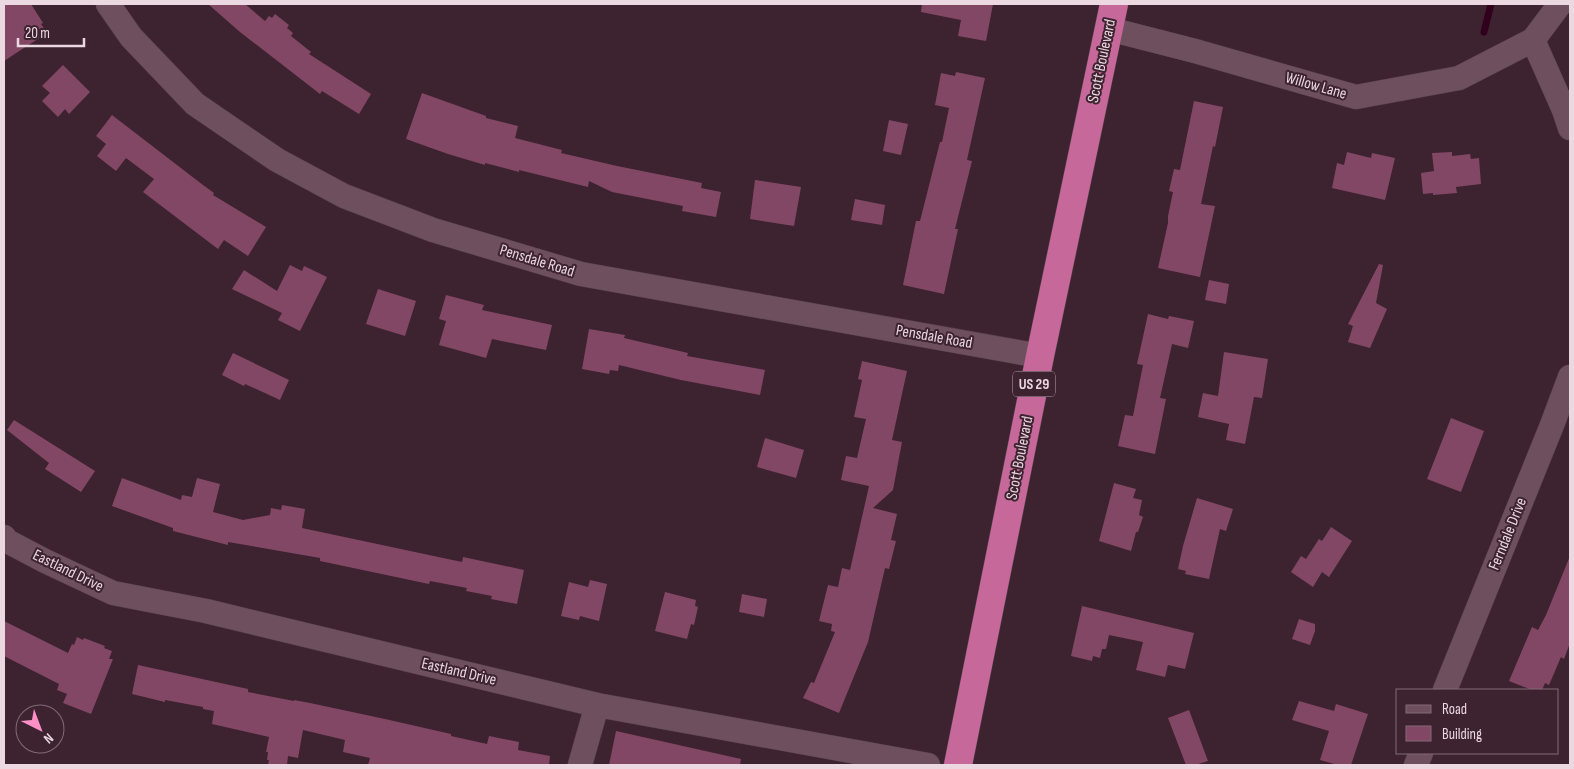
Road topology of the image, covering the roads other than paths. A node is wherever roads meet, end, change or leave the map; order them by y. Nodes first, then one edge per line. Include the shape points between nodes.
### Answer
1 (108, 4) edge
2 (1560, 4) edge
3 (1112, 16) edge
4 (1533, 40) junction
5 (1570, 128) edge
6 (1040, 356) junction
7 (1570, 377) edge
8 (4, 537) edge
9 (1445, 689) edge
10 (597, 705) junction
11 (580, 765) edge
12 (928, 765) edge
13 (958, 765) edge

1 - 6 street, Pensdale Road via 131,37 195,104 276,160 353,200 433,230 581,274
2 - 4 street, Willow Lane
3 - 4 street, Willow Lane via 1196,51 1356,97 1459,78
3 - 6 highway, Scott Boulevard / US 29
4 - 5 street
6 - 13 highway, Scott Boulevard / US 29
7 - 9 street, Ferndale Drive
8 - 10 street, Eastland Drive via 45,561 113,593 206,611
10 - 11 street
10 - 12 street, Eastland Drive

